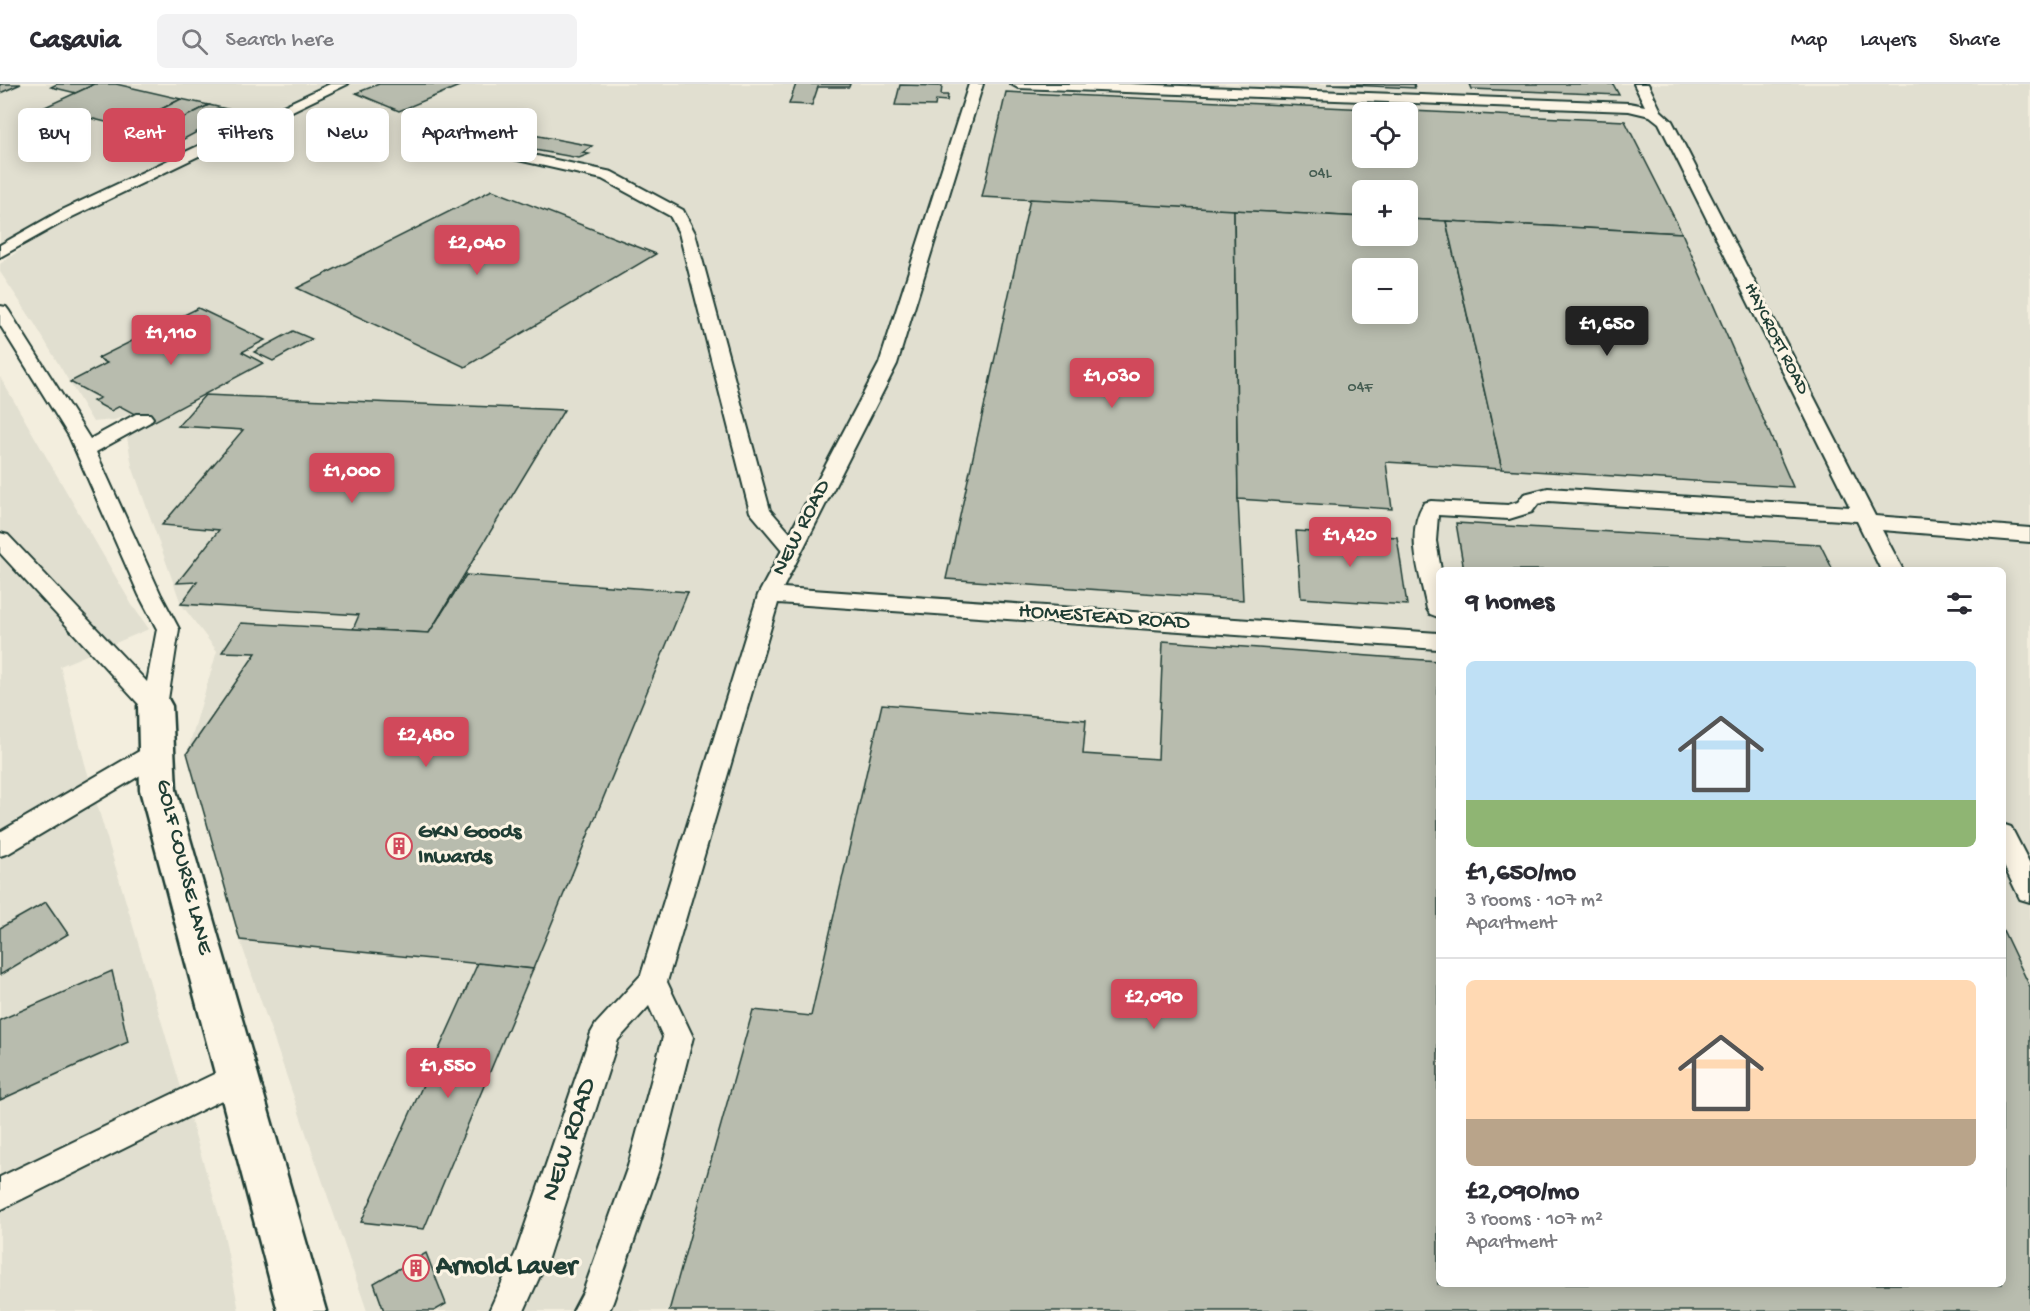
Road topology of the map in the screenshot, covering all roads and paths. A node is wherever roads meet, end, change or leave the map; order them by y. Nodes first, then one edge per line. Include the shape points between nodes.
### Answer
1 (342, 84) edge
2 (976, 84) edge
3 (1018, 84) edge
4 (1641, 84) edge
5 (1655, 113) junction
6 (537, 160) edge
7 (0, 252) edge
8 (0, 311) edge
9 (143, 418) dead end
10 (85, 450) junction
11 (1866, 518) junction
12 (2030, 535) edge
13 (0, 540) edge
14 (792, 548) junction
15 (1890, 567) edge
16 (769, 595) junction
17 (1436, 598) edge
18 (1436, 641) edge
19 (155, 706) junction
20 (157, 753) junction
21 (2006, 842) edge
22 (0, 845) edge
23 (2030, 891) edge
24 (653, 982) junction
25 (239, 1076) junction
26 (0, 1194) edge
27 (302, 1311) edge
28 (506, 1311) edge
29 (590, 1311) edge

1 - 7 lane via 66,214
2 - 14 lane, NEW ROAD via 888,364
3 - 5 lane via 1629,107
4 - 5 lane, HAYCROFT ROAD
5 - 11 lane, HAYCROFT ROAD via 1665,121
6 - 14 lane via 607,175 677,213 687,233 760,512
8 - 10 lane, GOLF COURSE LANE
9 - 10 lane
10 - 19 lane, GOLF COURSE LANE via 168,629
11 - 12 lane
11 - 15 lane, HAYCROFT ROAD
11 - 17 lane via 1548,494 1509,512 1431,508 1423,527
13 - 19 lane
14 - 16 lane, NEW ROAD
16 - 18 lane, HOMESTEAD ROAD
16 - 24 lane, NEW ROAD
19 - 20 street, GOLF COURSE LANE
20 - 22 lane
20 - 25 street, GOLF COURSE LANE via 158,790
21 - 23 lane
24 - 28 lane, NEW ROAD via 606,1033 531,1258
24 - 29 lane via 678,1037 644,1166
25 - 26 lane
25 - 27 street, GOLF COURSE LANE

